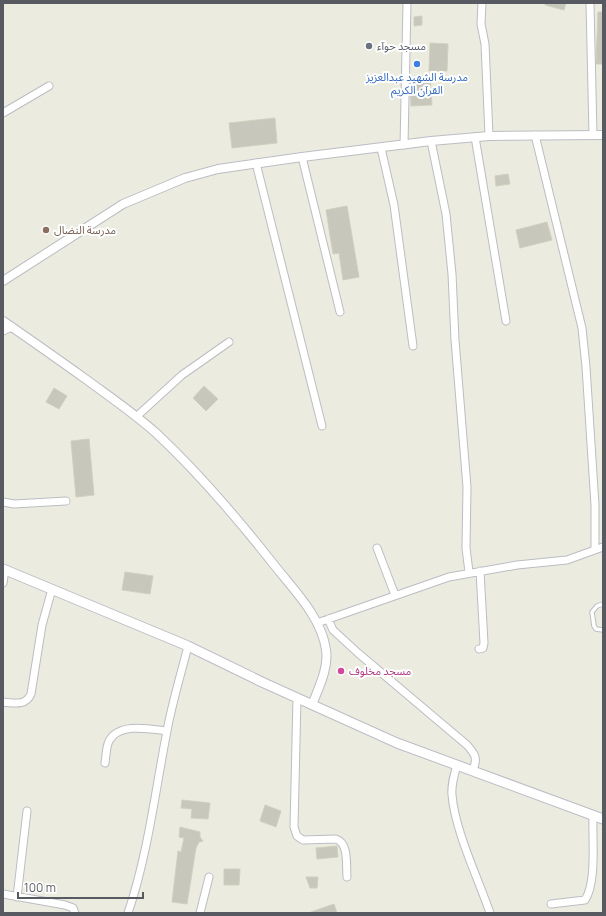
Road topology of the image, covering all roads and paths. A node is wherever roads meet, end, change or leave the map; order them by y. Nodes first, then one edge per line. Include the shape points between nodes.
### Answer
1 (407, 3) edge
2 (482, 3) edge
3 (590, 3) edge
4 (49, 86) dead end
5 (3, 113) edge
6 (535, 135) junction
7 (593, 135) junction
8 (603, 135) edge
9 (489, 136) junction
10 (475, 137) junction
11 (431, 141) junction
12 (404, 145) junction
13 (381, 148) junction
14 (302, 157) junction
15 (256, 163) junction
16 (3, 281) edge
17 (340, 312) dead end
18 (3, 321) edge
19 (506, 321) dead end
20 (12, 327) junction
21 (3, 331) edge
22 (229, 342) dead end
23 (413, 346) dead end
24 (136, 416) junction
25 (322, 426) dead end
26 (66, 501) dead end
27 (3, 502) edge
28 (599, 547) edge
29 (376, 548) dead end
30 (4, 569) edge
31 (480, 571) junction
32 (470, 572) junction
33 (3, 583) edge
34 (52, 589) junction
35 (395, 594) junction
36 (603, 604) edge
37 (328, 619) junction
38 (317, 623) junction
39 (603, 630) edge
40 (188, 646) junction
41 (479, 649) dead end
42 (297, 698) junction
43 (3, 702) edge
44 (312, 705) junction
45 (167, 731) junction
46 (105, 763) dead end
47 (457, 765) junction
48 (473, 770) junction
49 (27, 811) dead end
50 (593, 816) junction
51 (603, 820) edge
52 (209, 877) dead end
53 (347, 877) dead end
54 (3, 894) edge
55 (18, 897) junction
56 (552, 904) dead end
57 (75, 913) edge
58 (128, 913) edge
59 (200, 913) edge
60 (490, 913) edge

1 - 12 street
2 - 9 street via 481,24 485,44
3 - 7 street
4 - 5 street
6 - 7 street
6 - 9 street
6 - 28 street via 582,328
7 - 8 street
9 - 10 street
10 - 11 street
10 - 19 street
11 - 12 street
11 - 32 street via 446,214 452,274 467,487 466,548
12 - 13 street
13 - 14 street
13 - 23 street via 394,205
14 - 15 street
14 - 17 street
15 - 16 street via 185,178 139,196
15 - 25 street
18 - 20 street
20 - 21 street
20 - 24 street
22 - 24 street via 182,375
24 - 38 street via 220,498
26 - 27 street via 14,504
28 - 31 street via 567,560
29 - 35 street
30 - 33 street
30 - 34 main road
31 - 32 street
31 - 41 street via 484,643
32 - 35 street
34 - 40 main road
34 - 43 street via 42,624 29,700 24,703
35 - 37 street
36 - 39 lane via 592,612 594,626
37 - 38 street
37 - 48 street via 333,630 353,649 467,744 476,755
38 - 44 street via 327,652 324,673
40 - 42 main road
40 - 45 street
42 - 44 main road
42 - 53 street via 294,827 297,836 303,840 341,840 344,844
44 - 47 main road via 397,743
45 - 46 street via 134,728 119,731 109,741
45 - 58 street via 156,797
47 - 48 main road
47 - 60 street via 452,782 457,823
48 - 50 main road
49 - 55 street
50 - 51 main road
50 - 56 street via 592,876 589,894 585,900
52 - 59 street
54 - 55 street
55 - 57 street via 66,905 73,908

